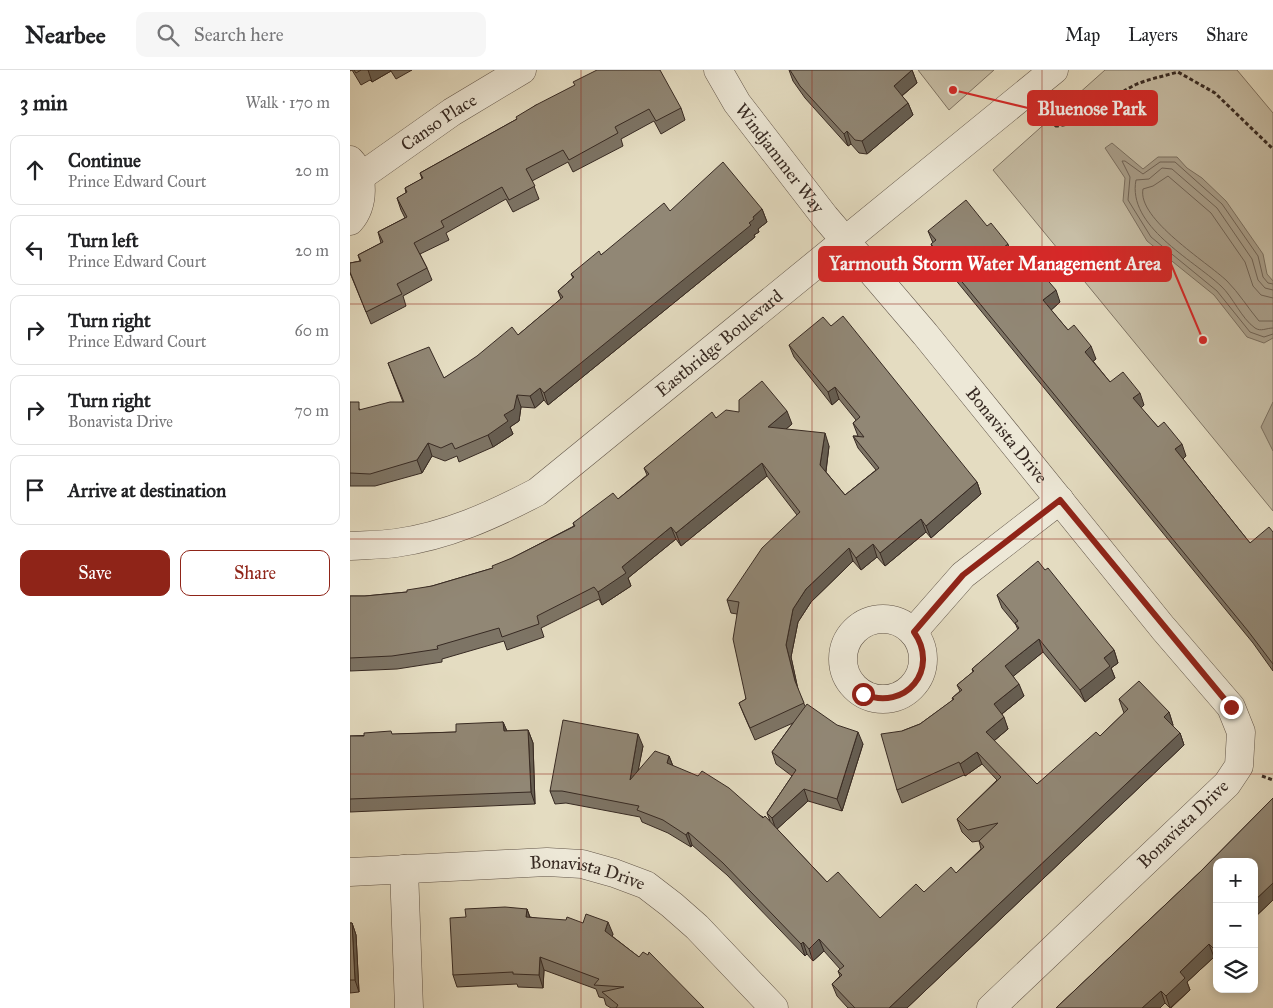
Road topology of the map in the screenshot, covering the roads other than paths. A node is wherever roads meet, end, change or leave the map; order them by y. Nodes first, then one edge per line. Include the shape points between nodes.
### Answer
1 (522, 70) edge
2 (718, 70) edge
3 (1054, 70) edge
4 (355, 169) edge
5 (350, 221) edge
6 (846, 242) junction
7 (1060, 500) junction
8 (350, 546) edge
9 (914, 632) dead end
10 (404, 869) junction
11 (350, 872) edge
12 (409, 1008) edge
13 (774, 1008) edge
14 (991, 1008) edge

1 - 4 street, Canso Place
2 - 6 street, Windjammer Way via 737,104
3 - 6 street, Eastbridge Boulevard
4 - 5 street, Canso Place via 361,200
6 - 7 street, Bonavista Drive
6 - 8 street, Eastbridge Boulevard via 537,492 452,530 397,543
7 - 9 street via 963,575
7 - 14 street, Bonavista Drive via 1231,707 1241,732 1239,766 1226,784
10 - 11 street, Bonavista Drive
10 - 12 street
10 - 13 street, Bonavista Drive via 547,862 582,864 646,885 697,927

